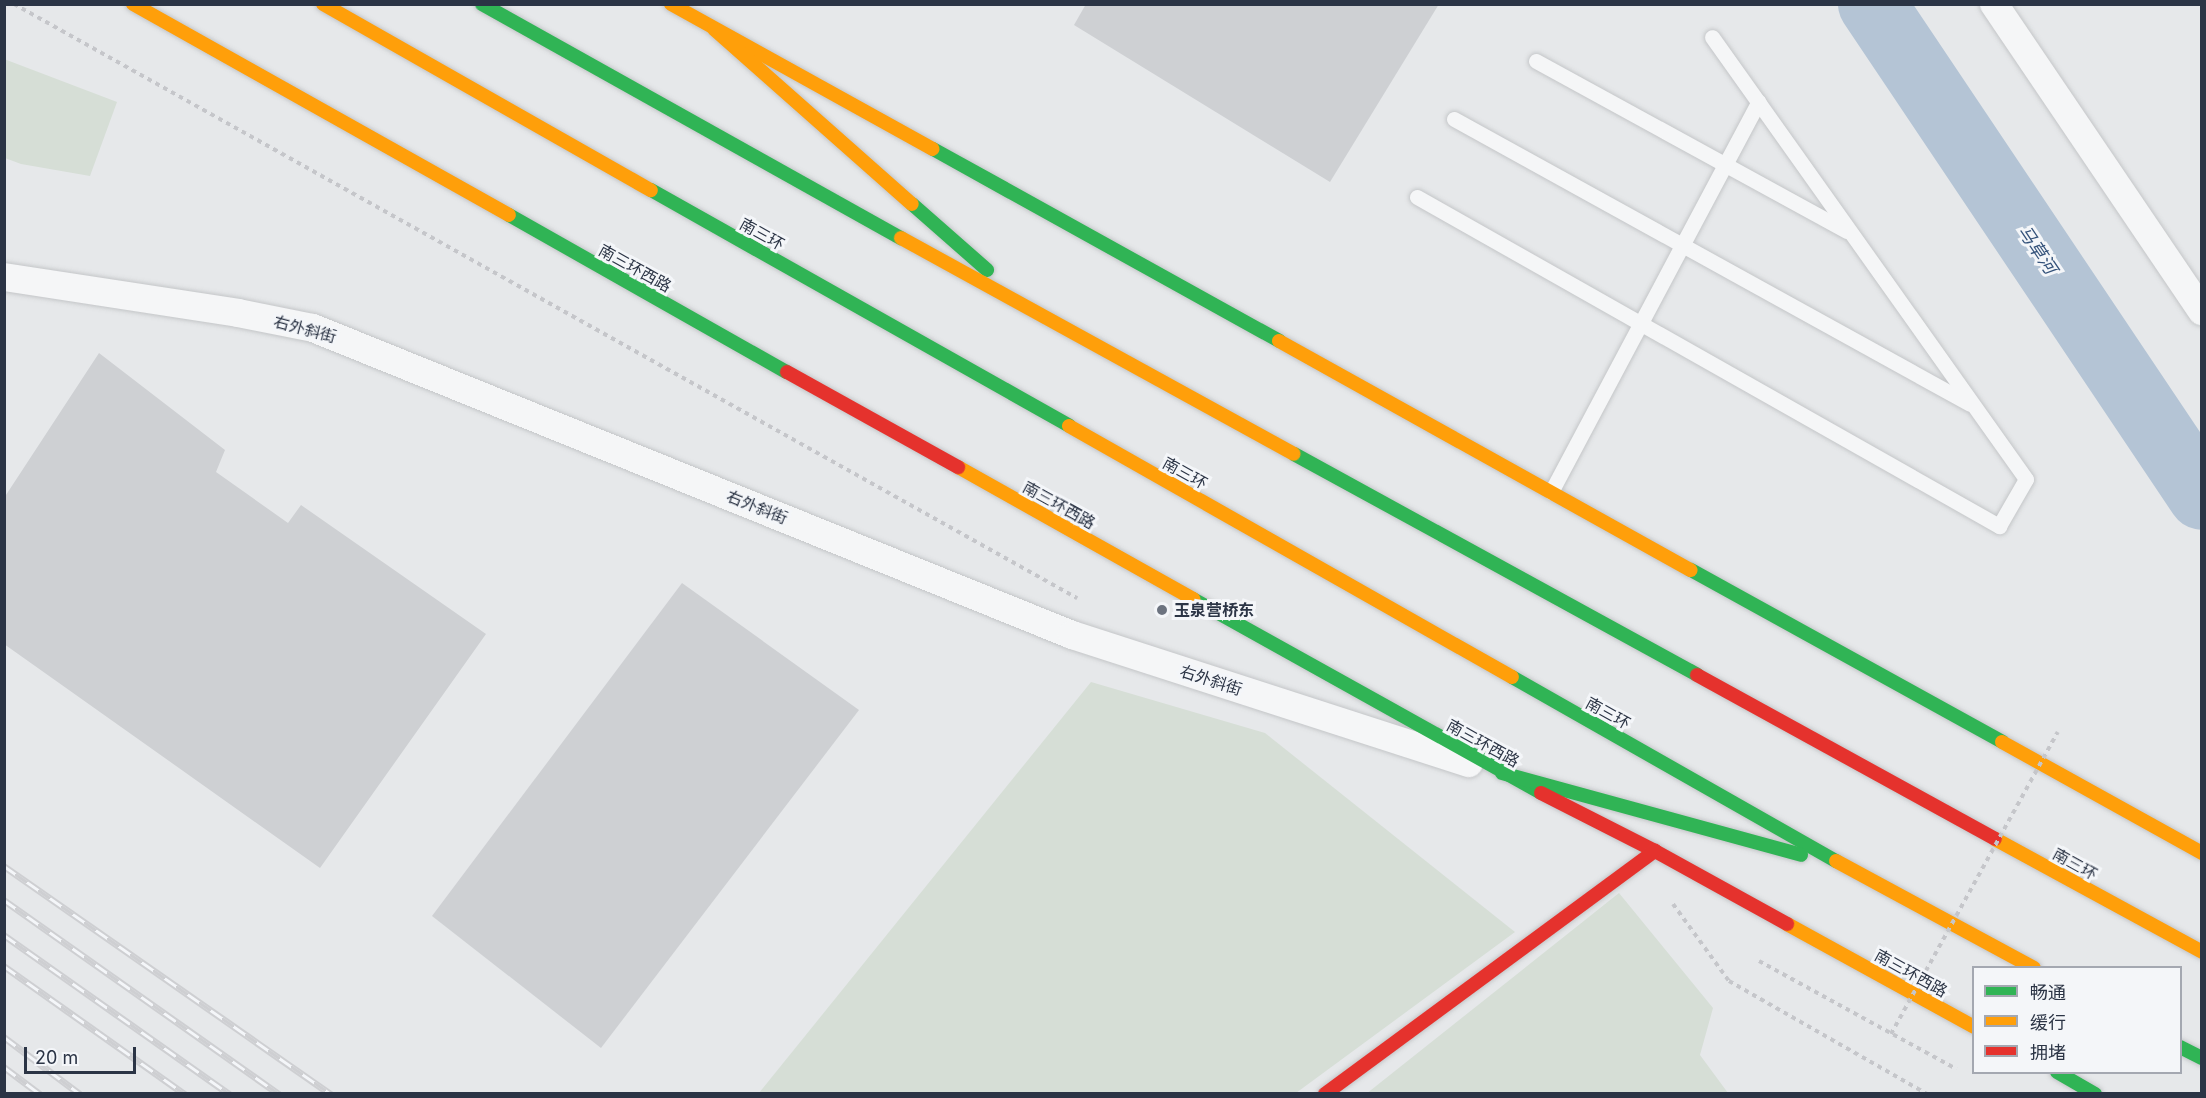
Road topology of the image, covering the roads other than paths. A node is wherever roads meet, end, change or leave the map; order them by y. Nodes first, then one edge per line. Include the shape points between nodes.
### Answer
1 (133, 4) edge
2 (323, 4) edge
3 (482, 4) edge
4 (670, 4) edge
5 (1994, 4) edge
6 (714, 29) junction
7 (1712, 37) dead end
8 (1536, 61) dead end
9 (1758, 102) junction
10 (1454, 119) dead end
11 (1725, 164) junction
12 (1417, 197) dead end
13 (1852, 234) junction
14 (1682, 245) junction
15 (4, 277) edge
16 (1033, 311) junction
17 (2202, 311) edge
18 (1640, 325) junction
19 (1975, 407) junction
20 (1551, 492) junction
21 (1502, 773) junction
22 (1655, 851) junction
23 (2202, 853) edge
24 (1849, 868) junction
25 (2202, 952) edge
26 (2030, 966) edge
27 (1972, 1026) edge
28 (2182, 1048) edge
29 (2202, 1058) edge
30 (2060, 1074) edge
31 (1325, 1094) edge
32 (2095, 1094) edge

1 - 21 main road, 南三环西路
2 - 24 main road, 南三环
3 - 16 main road, 南三环
4 - 6 main road
5 - 17 street
6 - 16 main road
6 - 20 main road
7 - 9 lane
8 - 11 lane
9 - 11 lane
9 - 13 lane
10 - 14 lane
11 - 13 lane
11 - 14 lane
12 - 18 lane
13 - 19 lane
14 - 18 lane
14 - 19 lane
15 - 21 street, 右外斜街 via 313,328 1072,635
16 - 25 main road, 南三环
18 - 19 lane via 1999,526 2026,479
18 - 20 lane
20 - 23 main road
21 - 22 main road, 南三环西路
21 - 24 main road
22 - 27 main road, 南三环西路
22 - 31 main road
24 - 26 main road, 南三环
28 - 29 main road
30 - 32 main road

